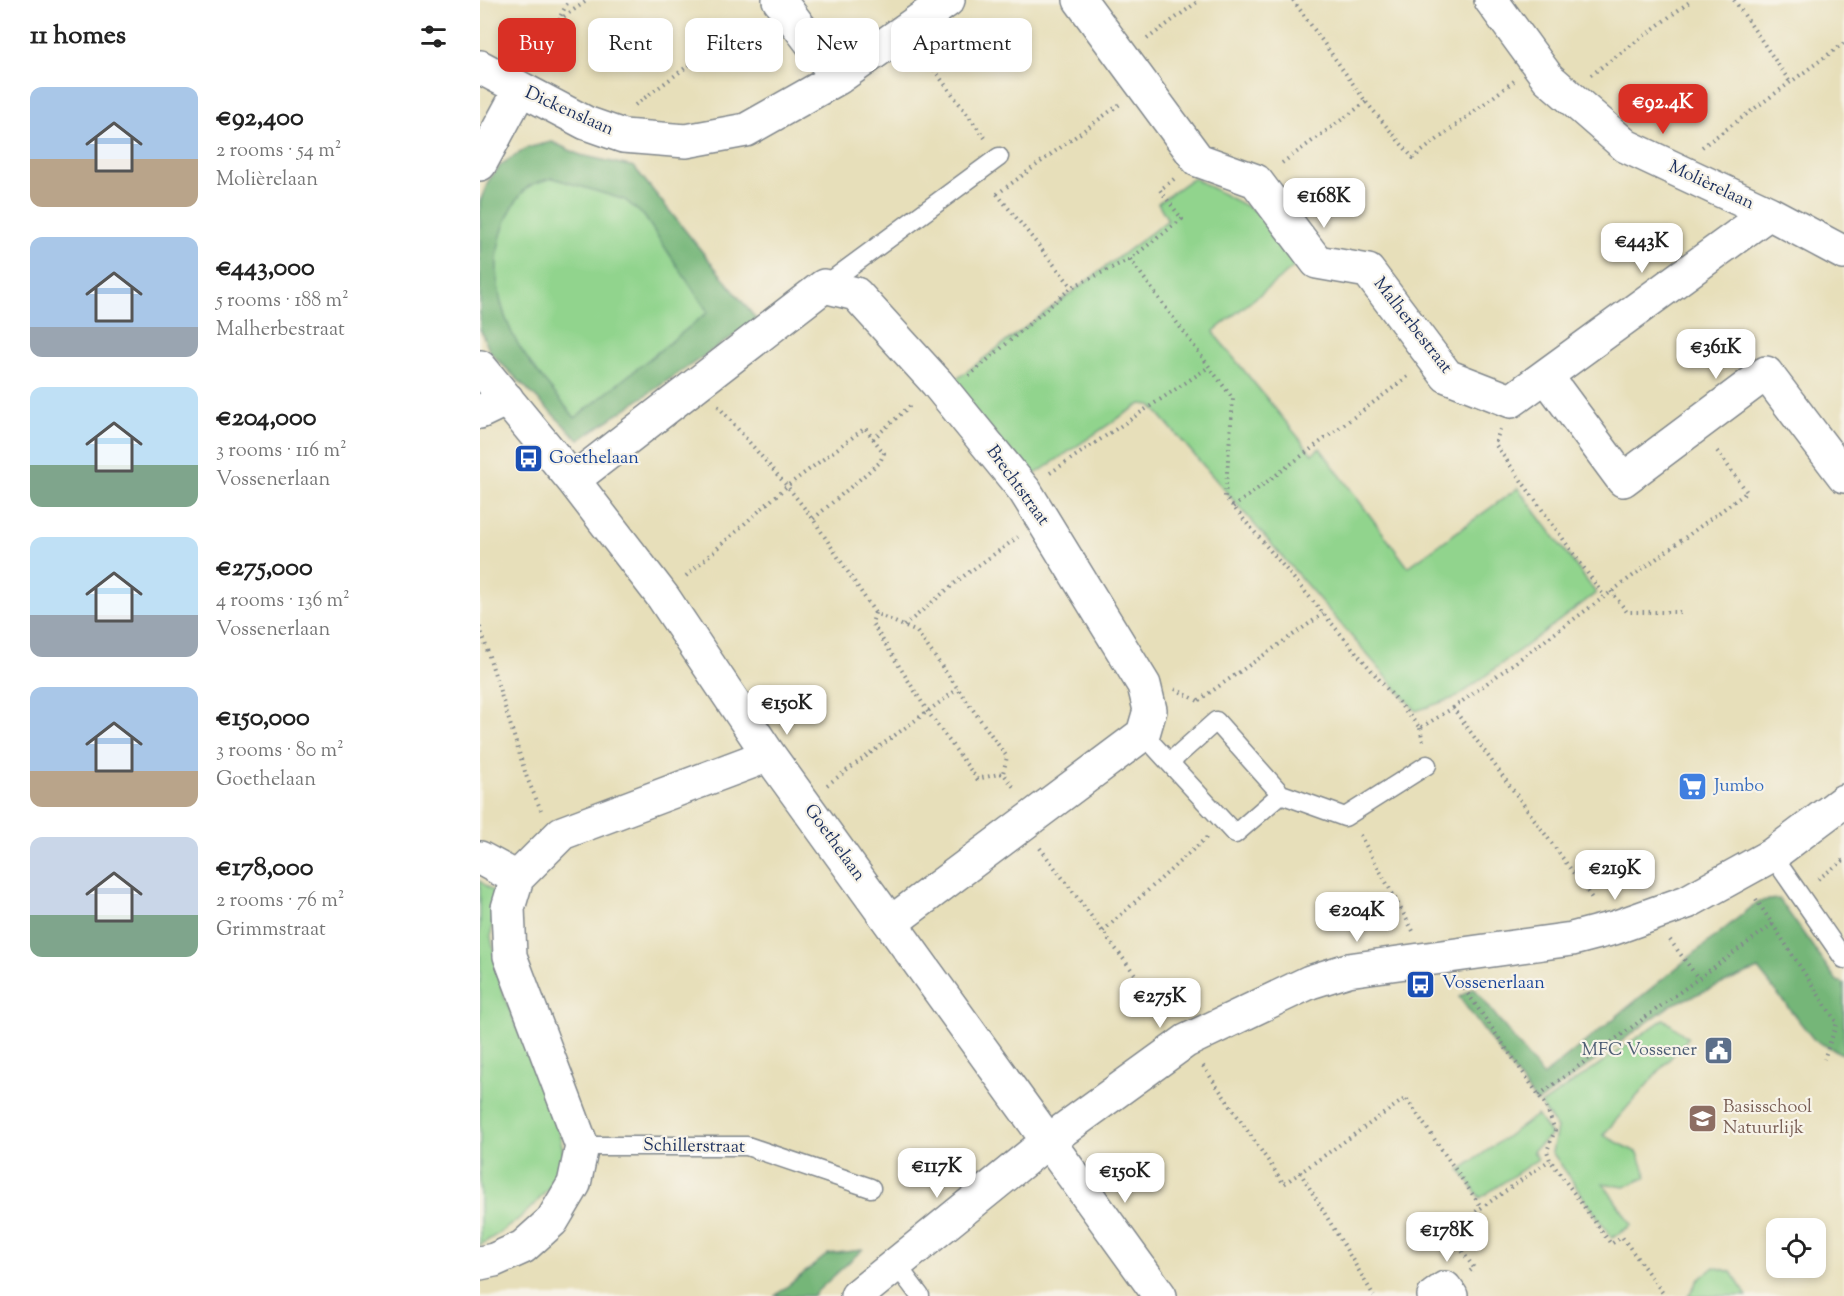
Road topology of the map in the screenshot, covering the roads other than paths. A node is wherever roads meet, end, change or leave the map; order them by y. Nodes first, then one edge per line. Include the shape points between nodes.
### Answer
1 (948, 0) edge
2 (1080, 0) edge
3 (1491, 0) edge
4 (769, 7) edge
5 (480, 67) edge
6 (837, 78) junction
7 (520, 90) junction
8 (999, 157) road end
9 (480, 164) edge
10 (1769, 213) junction
11 (1844, 253) edge
12 (824, 286) junction
13 (480, 367) edge
14 (1546, 376) junction
15 (494, 405) edge
16 (1844, 476) edge
17 (573, 480) junction
18 (1143, 734) junction
19 (769, 755) junction
20 (1170, 762) junction
21 (1427, 765) dead end
22 (1281, 794) junction
23 (1844, 801) edge
24 (1772, 855) junction
25 (480, 858) edge
26 (517, 878) junction
27 (892, 922) junction
28 (1844, 959) edge
29 (1048, 1141) junction
30 (582, 1146) junction
31 (872, 1188) dead end
32 (480, 1263) edge
33 (896, 1264) junction
34 (857, 1296) edge
35 (920, 1296) edge
36 (1160, 1296) edge

1 - 6 street, Dickenslaan
2 - 14 street, Malherbestraat via 1198,160 1256,181 1317,262 1368,271 1447,376 1511,402
3 - 10 street, Molièrelaan via 1548,78 1626,146
4 - 6 street
5 - 7 street, Dickenslaan
6 - 7 street, Dickenslaan via 746,130 686,141 623,136
7 - 9 street
8 - 12 lane
10 - 11 street, Molièrelaan
10 - 14 street
12 - 17 street
12 - 18 street, Brechtstraat via 856,294 1025,491 1144,685 1150,710
13 - 15 street, Goethelaan
14 - 16 street via 1623,480 1766,374
15 - 17 street, Goethelaan
17 - 19 street, Goethelaan via 663,597
18 - 20 lane
18 - 27 street
19 - 26 street via 562,833
19 - 27 street, Goethelaan
20 - 22 lane via 1234,834
20 - 22 lane via 1216,721
21 - 22 lane via 1345,818
23 - 24 street
24 - 28 lane
24 - 29 street via 1687,902 1614,928 1507,950 1348,970 1310,982 1186,1041
25 - 26 street
26 - 30 street via 508,908 510,957
27 - 29 street, Goethelaan
29 - 33 street
29 - 36 street, Goethelaan
30 - 31 lane, Schillerstraat via 747,1146
30 - 32 street via 574,1184 552,1221 523,1246
33 - 34 street
33 - 35 lane

